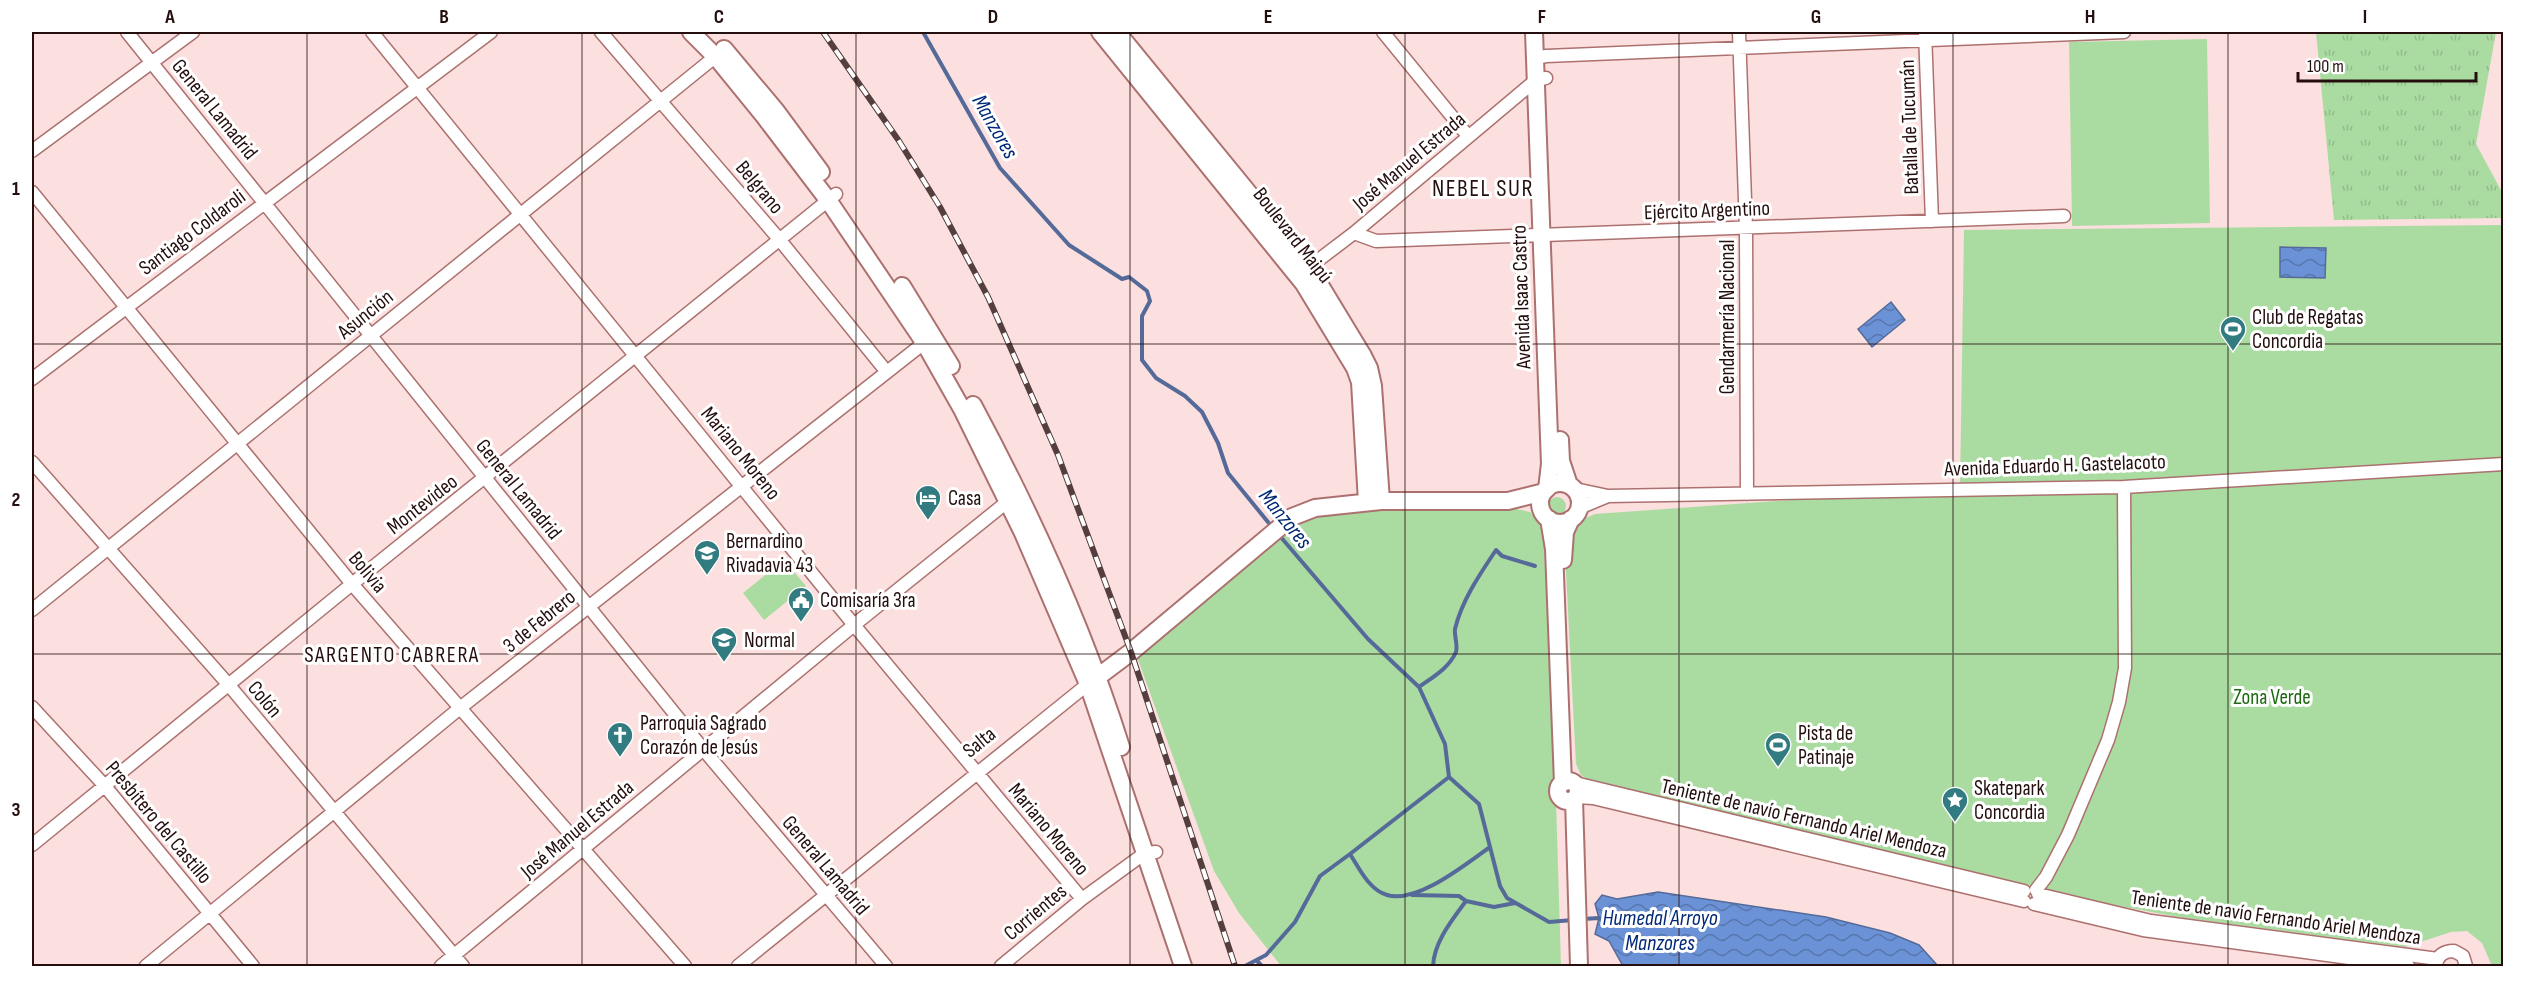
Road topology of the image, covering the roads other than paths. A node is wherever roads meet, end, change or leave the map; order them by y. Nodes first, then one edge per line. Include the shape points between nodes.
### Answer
1 (127, 32) edge
2 (194, 32) edge
3 (372, 32) edge
4 (491, 32) edge
5 (601, 32) edge
6 (691, 32) edge
7 (705, 32) edge
8 (1100, 32) edge
9 (1117, 32) edge
10 (1383, 32) edge
11 (1534, 32) edge
12 (1545, 32) edge
13 (1739, 32) edge
14 (2124, 32) edge
15 (1925, 36) edge
16 (1740, 48) junction
17 (720, 53) junction
18 (1540, 57) junction
19 (152, 62) junction
20 (1541, 79) junction
21 (416, 87) junction
22 (661, 100) junction
23 (1468, 136) junction
24 (1196, 140) junction
25 (32, 151) edge
26 (32, 192) edge
27 (832, 197) junction
28 (265, 202) junction
29 (521, 214) junction
30 (2064, 216) dead end
31 (1932, 221) junction
32 (1746, 228) junction
33 (1354, 233) junction
34 (1547, 235) junction
35 (779, 239) junction
36 (1303, 271) junction
37 (125, 307) junction
38 (371, 335) junction
39 (929, 339) junction
40 (637, 356) junction
41 (886, 371) junction
42 (32, 379) edge
43 (237, 443) junction
44 (32, 462) edge
45 (2504, 464) edge
46 (485, 478) junction
47 (743, 486) junction
48 (1572, 487) junction
49 (2124, 487) junction
50 (1545, 490) junction
51 (1747, 494) junction
52 (1608, 496) junction
53 (1013, 500) junction
54 (1508, 501) junction
55 (1374, 502) junction
56 (1575, 514) junction
57 (1546, 515) junction
58 (110, 548) junction
59 (352, 584) junction
60 (589, 606) junction
61 (32, 610) edge
62 (854, 625) junction
63 (1093, 680) junction
64 (228, 684) junction
65 (32, 707) edge
66 (460, 708) junction
67 (703, 749) junction
68 (977, 772) junction
69 (104, 785) junction
70 (1571, 791) junction
71 (334, 812) junction
72 (32, 845) edge
73 (582, 850) junction
74 (1151, 853) junction
75 (826, 894) junction
76 (2031, 896) junction
77 (1572, 897) junction
78 (1082, 899) junction
79 (210, 913) junction
80 (454, 956) junction
81 (2437, 963) edge
82 (146, 966) edge
83 (253, 966) edge
84 (441, 966) edge
85 (463, 966) edge
86 (685, 966) edge
87 (738, 966) edge
88 (886, 966) edge
89 (1001, 966) edge
90 (1183, 966) edge
91 (1195, 966) edge
92 (1569, 966) edge
93 (1579, 966) edge
94 (2408, 966) edge
95 (2466, 966) edge

1 - 19 street, General Lamadrid
2 - 19 street
3 - 21 street, Mariano Moreno
4 - 21 street, Santiago Coldaroli
5 - 22 street, Belgrano
6 - 17 main road
7 - 17 main road
8 - 24 main road, Boulevard Maipú
9 - 24 main road, Boulevard Maipú
10 - 23 street
11 - 18 main road, Avenida Isaac Castro
12 - 18 main road, Avenida Isaac Castro
13 - 16 street, Gendarmería Nacional
14 - 15 street
15 - 16 street
15 - 31 street, Batalla de Tucumán
16 - 18 street
16 - 32 street, Gendarmería Nacional
17 - 22 street, Asunción
17 - 27 main road via 776,111
18 - 20 main road, Avenida Isaac Castro
19 - 25 street
19 - 28 street, General Lamadrid
20 - 23 street, José Manuel Estrada
20 - 34 main road, Avenida Isaac Castro
21 - 28 street, Santiago Coldaroli
21 - 29 street, Mariano Moreno
22 - 29 street, Asunción
22 - 35 street, Belgrano
23 - 33 street, José Manuel Estrada
24 - 36 main road, Boulevard Maipú
26 - 37 street, Bolivia
27 - 35 street, Montevideo
27 - 39 main road
28 - 37 street, Santiago Coldaroli
28 - 38 street, General Lamadrid
29 - 38 street, Asunción
29 - 40 street, Mariano Moreno
30 - 31 street, Ejército Argentino
31 - 32 street, Ejército Argentino
32 - 34 street, Ejército Argentino
32 - 51 street, Gendarmería Nacional
33 - 34 street, Ejército Argentino via 1376,241
33 - 36 street, José Manuel Estrada
34 - 48 main road, Avenida Isaac Castro via 1561,461
34 - 50 main road, Avenida Isaac Castro via 1550,464
35 - 40 street, Montevideo
35 - 41 street, Belgrano
36 - 55 main road, Boulevard Maipú via 1360,382
37 - 42 street, Santiago Coldaroli
37 - 43 street, Bolivia
38 - 43 street, Asunción
38 - 46 street, General Lamadrid
39 - 41 street, 3 de Febrero
39 - 53 main road via 974,408
40 - 46 street, Montevideo
40 - 47 street, Mariano Moreno
41 - 47 street, 3 de Febrero
43 - 58 street, Asunción
43 - 59 street, Bolivia
44 - 58 street, Colón
45 - 49 street, Avenida Eduardo H. Gastelacoto
46 - 59 street, Montevideo
46 - 60 street, General Lamadrid
47 - 60 street, 3 de Febrero
47 - 62 street, Mariano Moreno
48 - 50 main road via 1556,483
48 - 52 street, Avenida Eduardo H. Gastelacoto
48 - 56 main road via 1579,495
49 - 51 street, Avenida Eduardo H. Gastelacoto
49 - 76 street via 2125,668 2120,702 2068,835
50 - 54 main road
50 - 57 main road via 1541,502
51 - 52 street, Avenida Eduardo H. Gastelacoto
52 - 56 street, Avenida Eduardo H. Gastelacoto
53 - 62 street, José Manuel Estrada
53 - 63 main road via 1061,618
54 - 55 main road
54 - 57 main road
55 - 63 main road, Salta via 1315,508 1292,517
56 - 57 main road via 1560,522
56 - 70 main road via 1563,550
57 - 70 main road via 1554,549
58 - 61 street, Asunción
58 - 64 street, Colón
59 - 64 street, Montevideo
59 - 66 street, Bolivia
60 - 66 street, 3 de Febrero
60 - 67 street, General Lamadrid
62 - 67 street, José Manuel Estrada
62 - 68 street, Mariano Moreno
63 - 68 street, Salta
63 - 74 main road
64 - 69 street, Montevideo
64 - 71 street, Colón
65 - 69 street, Presbítero del Castillo
66 - 71 street, 3 de Febrero
66 - 73 street, Bolivia
67 - 73 street, José Manuel Estrada
67 - 75 street, General Lamadrid
68 - 75 street, Salta
68 - 78 street, Mariano Moreno
69 - 72 street, Montevideo
69 - 79 street, Presbítero del Castillo
70 - 76 street, Teniente de navío Fernando Ariel Mendoza
70 - 77 main road
71 - 79 street, 3 de Febrero
71 - 80 street, Colón
73 - 80 street, José Manuel Estrada
73 - 86 street, Bolivia
74 - 78 street, Corrientes
74 - 90 main road
74 - 91 main road
75 - 87 street, Salta
75 - 88 street, General Lamadrid
76 - 81 street, Teniente de navío Fernando Ariel Mendoza via 2151,921
76 - 94 street, Teniente de navío Fernando Ariel Mendoza via 2143,930
77 - 92 main road
77 - 93 main road
78 - 89 street, Corrientes
79 - 82 street, 3 de Febrero
79 - 83 street, Presbítero del Castillo
80 - 84 street, José Manuel Estrada
80 - 85 street, Colón
81 - 95 street, Teniente de navío Fernando Ariel Mendoza via 2444,952 2454,951 2463,956

